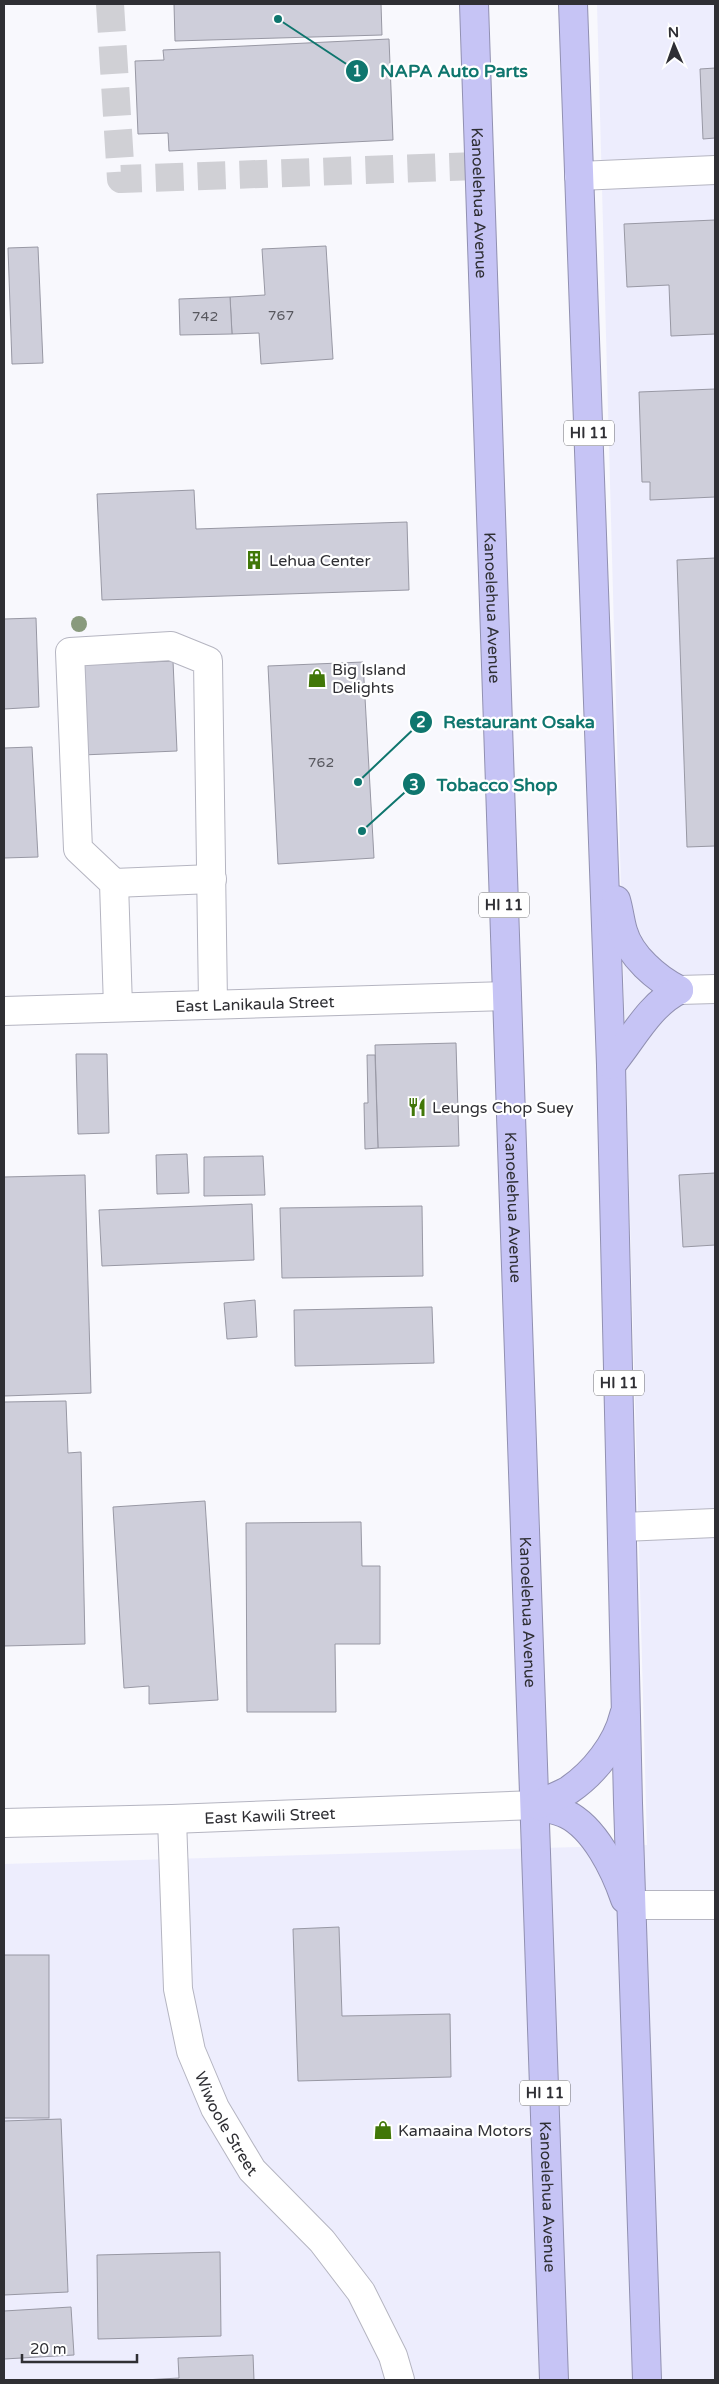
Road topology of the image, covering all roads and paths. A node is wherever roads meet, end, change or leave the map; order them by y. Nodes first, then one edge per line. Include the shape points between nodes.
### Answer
1 (474, 4) edge
2 (573, 4) edge
3 (715, 170) edge
4 (579, 176) junction
5 (604, 862) junction
6 (212, 879) junction
7 (114, 883) junction
8 (715, 989) edge
9 (680, 990) junction
10 (507, 996) junction
11 (213, 1004) junction
12 (118, 1007) junction
13 (4, 1010) edge
14 (612, 1065) junction
15 (715, 1523) edge
16 (623, 1527) junction
17 (627, 1701) junction
18 (536, 1805) junction
19 (172, 1819) junction
20 (4, 1823) edge
21 (715, 1905) edge
22 (632, 1913) junction
23 (400, 2380) edge
24 (554, 2380) edge
25 (647, 2380) edge

1 - 10 highway, Kanoelehua Avenue / HI 11
2 - 4 highway, HI 11
3 - 4 street
4 - 5 highway, HI 11
5 - 9 highway via 623,933 641,961 663,982
5 - 14 highway, HI 11
6 - 7 street
6 - 7 street via 208,662 171,646 70,652 78,849
6 - 11 street
7 - 12 street
8 - 9 street
9 - 14 highway via 666,997 655,1009
10 - 11 street, East Lanikaula Street
10 - 18 highway, Kanoelehua Avenue / HI 11
11 - 12 street, East Lanikaula Street
12 - 13 street, East Lanikaula Street
14 - 16 highway, HI 11
15 - 16 street
16 - 17 highway, HI 11
17 - 18 highway via 620,1731 587,1774 569,1790
17 - 22 highway, HI 11
18 - 19 street, East Kawili Street
18 - 22 highway via 567,1814 584,1828 616,1873
18 - 24 highway, Kanoelehua Avenue / HI 11
19 - 20 street, East Kawili Street
19 - 23 street, Wiwoole Street via 178,1989 191,2051 215,2108 252,2170 322,2241 361,2292 393,2356
21 - 22 street
22 - 25 highway, HI 11

